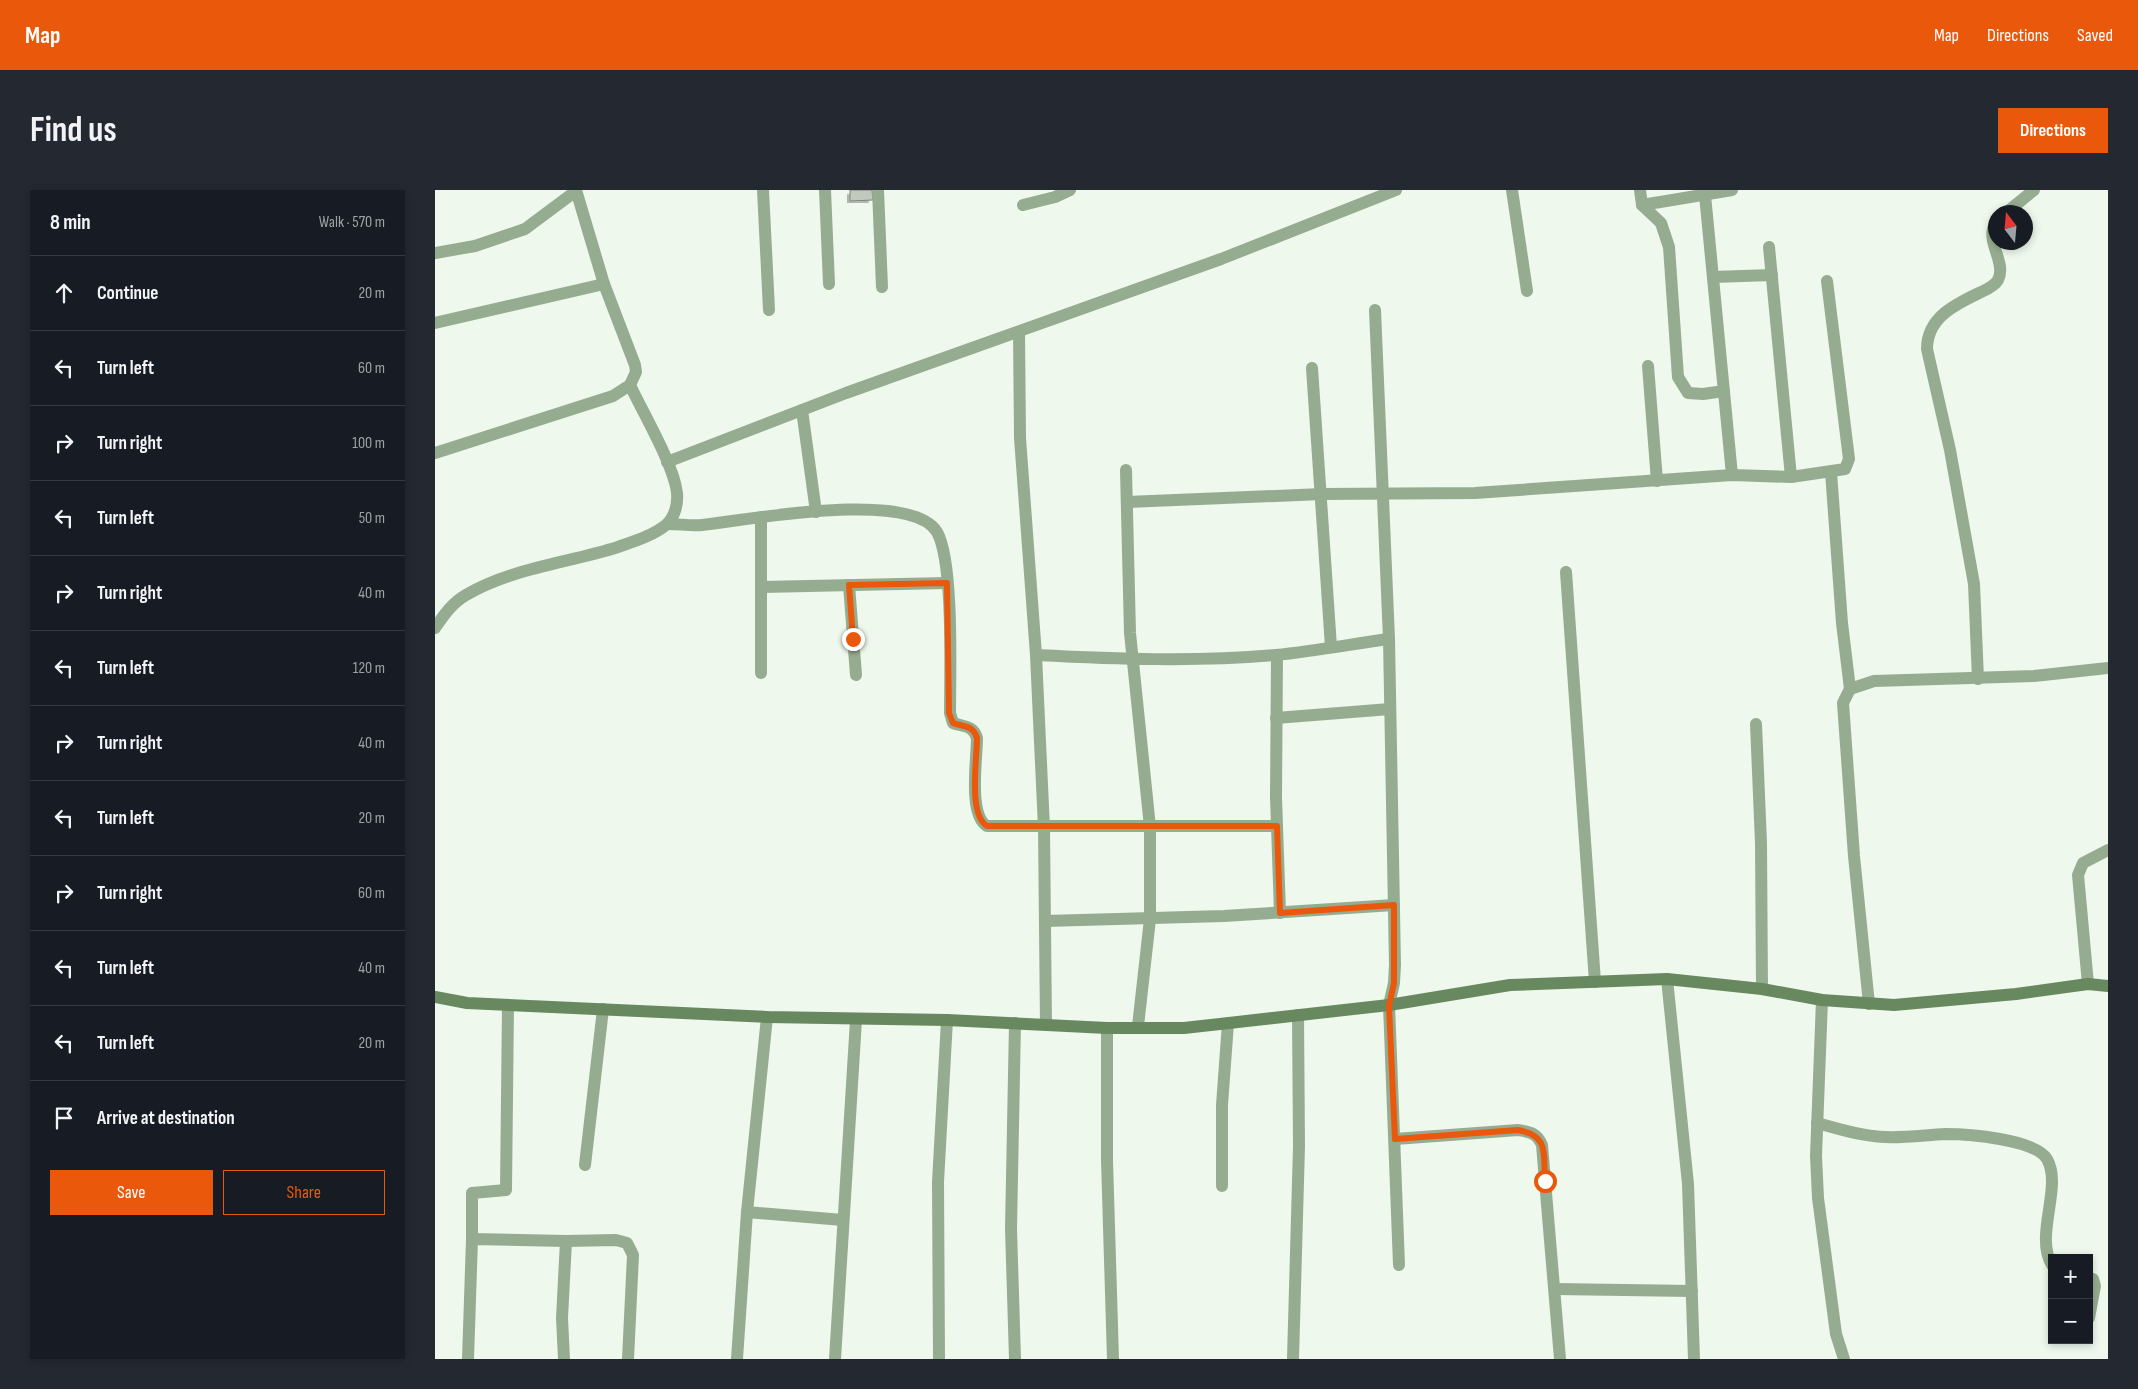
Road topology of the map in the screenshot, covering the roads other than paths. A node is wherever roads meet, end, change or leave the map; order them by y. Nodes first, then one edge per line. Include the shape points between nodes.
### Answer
1 (763, 190) edge
2 (825, 190) edge
3 (878, 190) edge
4 (1070, 190) edge
5 (1396, 190) edge
6 (1512, 190) edge
7 (1640, 190) edge
8 (1732, 190) edge
9 (2034, 190) edge
10 (576, 191) edge
11 (1705, 194) junction
12 (1642, 205) junction
13 (2016, 205) edge
14 (1023, 206) dead end
15 (1769, 246) dead end
16 (1995, 250) edge
17 (435, 253) edge
18 (1772, 275) junction
19 (1713, 277) junction
20 (1827, 281) dead end
21 (604, 284) junction
22 (829, 284) dead end
23 (882, 287) dead end
24 (1527, 290) dead end
25 (769, 310) dead end
26 (1375, 310) dead end
27 (435, 323) edge
28 (1019, 332) junction
29 (1648, 366) dead end
30 (1312, 368) dead end
31 (630, 385) junction
32 (1724, 390) junction
33 (802, 410) junction
34 (435, 453) edge
35 (667, 462) junction
36 (1126, 470) dead end
37 (1831, 472) junction
38 (1732, 475) junction
39 (1791, 477) junction
40 (1657, 480) junction
41 (1381, 493) junction
42 (1322, 494) junction
43 (1127, 502) junction
44 (816, 512) junction
45 (761, 517) junction
46 (667, 524) junction
47 (1566, 572) dead end
48 (947, 583) junction
49 (849, 585) junction
50 (761, 587) junction
51 (435, 628) edge
52 (1389, 639) junction
53 (1331, 646) junction
54 (1036, 655) junction
55 (1277, 655) junction
56 (1132, 660) junction
57 (2108, 668) edge
58 (761, 673) dead end
59 (856, 675) dead end
60 (1978, 679) junction
61 (1850, 689) junction
62 (1390, 709) junction
63 (1276, 718) junction
64 (1756, 724) dead end
65 (1277, 826) junction
66 (1150, 827) junction
67 (1044, 828) junction
68 (2108, 850) edge
69 (1394, 905) junction
70 (1280, 913) junction
71 (1149, 918) junction
72 (1045, 921) junction
73 (1667, 979) junction
74 (1595, 982) junction
75 (2088, 984) junction
76 (2108, 986) edge
77 (1762, 989) junction
78 (435, 997) edge
79 (1822, 1000) junction
80 (1869, 1004) junction
81 (508, 1005) junction
82 (1389, 1006) junction
83 (603, 1009) junction
84 (1298, 1015) junction
85 (767, 1017) junction
86 (856, 1020) junction
87 (947, 1020) junction
88 (1015, 1024) junction
89 (1228, 1024) junction
90 (1046, 1025) junction
91 (1138, 1026) junction
92 (1107, 1028) junction
93 (1817, 1123) junction
94 (1395, 1139) junction
95 (585, 1165) dead end
96 (1222, 1186) dead end
97 (747, 1212) junction
98 (843, 1220) junction
99 (472, 1239) junction
100 (566, 1241) junction
101 (2048, 1255) edge
102 (1399, 1265) dead end
103 (2093, 1281) edge
104 (1555, 1289) junction
105 (1692, 1292) junction
106 (2093, 1297) edge
107 (468, 1359) edge
108 (564, 1359) edge
109 (628, 1359) edge
110 (737, 1359) edge
111 (835, 1359) edge
112 (939, 1359) edge
113 (1015, 1359) edge
114 (1113, 1359) edge
115 (1293, 1359) edge
116 (1560, 1359) edge
117 (1694, 1359) edge
118 (1844, 1359) edge

1 - 25 street
2 - 22 street
3 - 23 street
4 - 14 street
5 - 28 street via 1221,259
6 - 24 street
7 - 12 street
8 - 11 street
9 - 13 street
10 - 17 street via 525,230 475,246
10 - 21 street
11 - 12 street
11 - 19 street
12 - 32 street via 1661,223 1669,247 1678,377 1688,393
15 - 18 street
16 - 60 street via 2000,273 1998,281 1942,314 1927,337 1974,584
18 - 19 street
18 - 39 street
19 - 32 street
20 - 37 street via 1849,459 1845,469
21 - 27 street
21 - 31 street via 633,358 636,372
26 - 41 street
28 - 33 street
28 - 54 street via 1020,438
29 - 40 street
30 - 42 street
31 - 34 street via 613,396
31 - 35 street
32 - 38 street
33 - 35 street
33 - 44 street
35 - 46 street via 677,493 676,509
36 - 43 street
37 - 39 street
37 - 61 street
38 - 39 street
38 - 40 street
40 - 41 street via 1475,493
41 - 42 street
41 - 52 street
42 - 43 street
42 - 53 street
43 - 56 street
44 - 45 street
44 - 48 street via 891,510 911,514 927,522 943,548
45 - 46 street via 699,525
45 - 50 street
46 - 51 street via 641,539 538,567 465,595 448,608
47 - 74 street
48 - 49 street
48 - 67 street via 949,713 953,723 973,729 977,738 978,816 987,826
49 - 50 street
49 - 59 street
50 - 58 street
52 - 53 street
52 - 62 street
53 - 55 street
54 - 56 street
54 - 67 street
55 - 56 street
55 - 63 street
56 - 66 street
57 - 60 street
60 - 61 street via 1874,682
61 - 80 street via 1843,703
62 - 63 street
62 - 69 street
63 - 65 street
64 - 77 street
65 - 66 street
65 - 70 street
66 - 67 street
66 - 71 street
67 - 72 street
68 - 75 street via 2083,864 2078,875
69 - 70 street
69 - 82 street via 1394,983
70 - 71 street
71 - 72 street
71 - 91 street
72 - 90 street
73 - 74 street
73 - 77 street
73 - 105 street via 1687,1184
74 - 82 street via 1510,985
75 - 76 street
75 - 80 street via 2016,994 1894,1005
77 - 79 street
78 - 81 street
79 - 80 street
79 - 93 street
81 - 83 street
81 - 99 street via 506,1190 472,1193
82 - 84 street
82 - 94 street
83 - 85 street
83 - 95 street
84 - 89 street
84 - 115 street via 1299,1146
85 - 86 street
85 - 97 street
86 - 87 street
86 - 98 street
87 - 88 street
87 - 112 street via 938,1182
88 - 90 street
88 - 113 street via 1011,1229
89 - 91 street via 1184,1028
89 - 96 street via 1222,1105
90 - 92 street
91 - 92 street
92 - 114 street
93 - 101 street via 1886,1138 1947,1134 1975,1136 2037,1150 2046,1158 2051,1177
93 - 118 street via 1818,1198 1836,1334
94 - 102 street
94 - 104 street via 1518,1130 1532,1132 1539,1137 1543,1145
97 - 98 street
97 - 110 street
98 - 111 street
99 - 100 street
99 - 107 street
100 - 108 street via 562,1318
100 - 109 street via 616,1240 627,1243 631,1248
103 - 106 street
104 - 105 street
104 - 116 street
105 - 117 street

